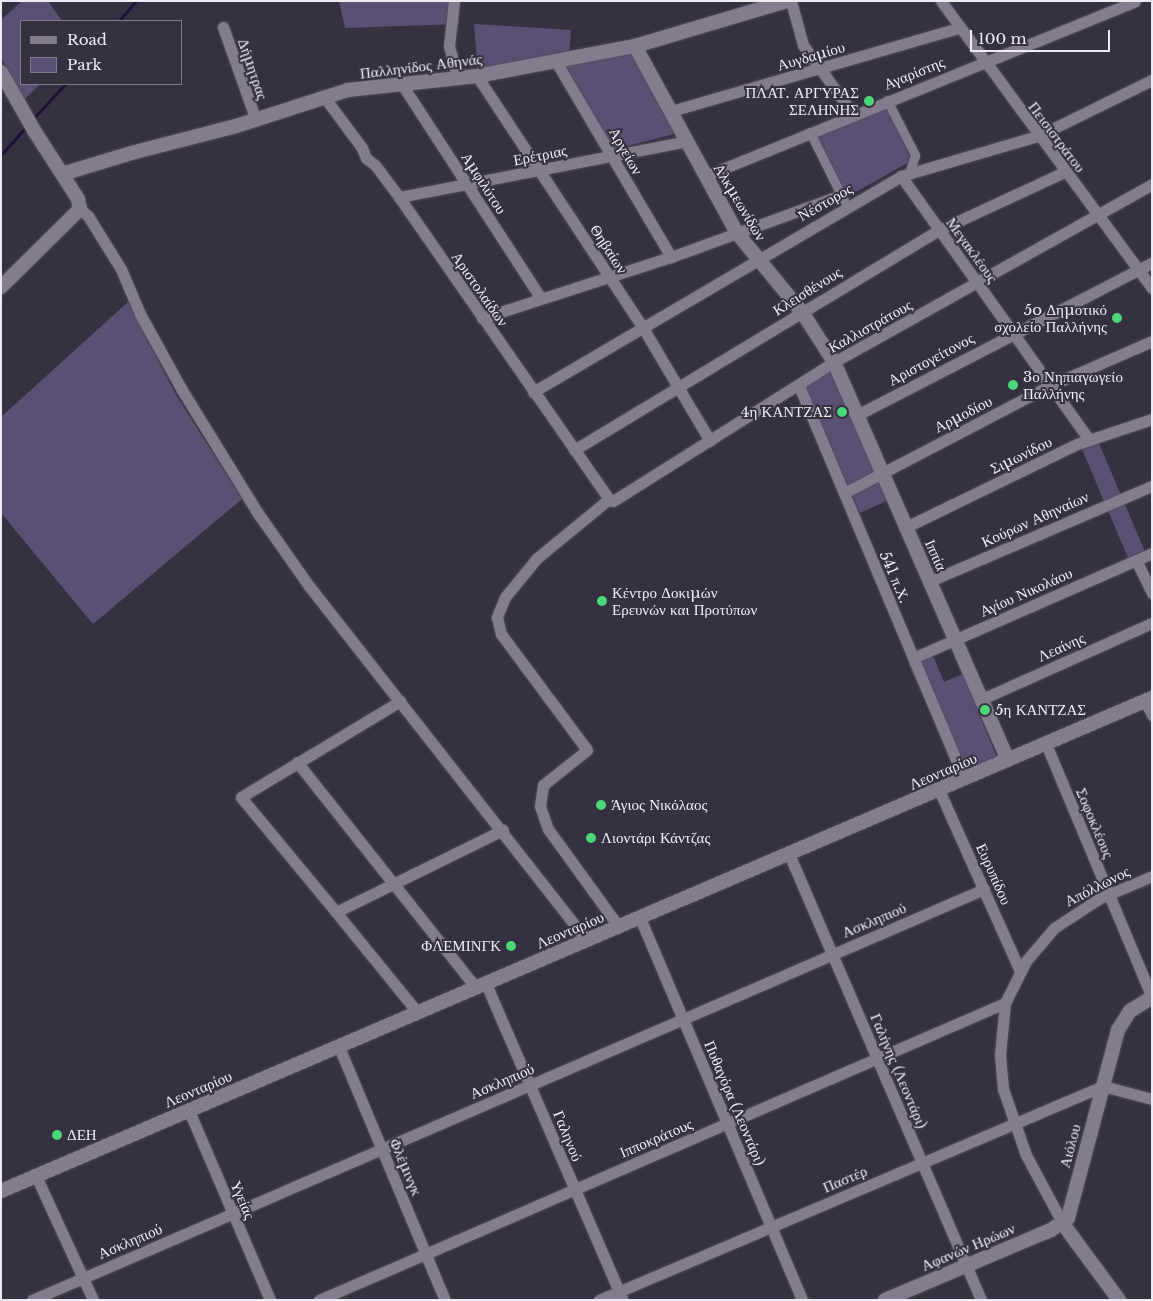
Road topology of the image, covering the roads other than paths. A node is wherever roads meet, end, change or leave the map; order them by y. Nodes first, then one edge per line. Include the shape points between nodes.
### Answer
1 (454, 1) edge
2 (787, 1) edge
3 (791, 1) edge
4 (940, 1) edge
5 (1134, 1) edge
6 (223, 27) dead end
7 (959, 28) junction
8 (635, 46) junction
9 (555, 60) junction
10 (983, 61) junction
11 (820, 70) junction
12 (1, 72) edge
13 (477, 76) junction
14 (458, 79) junction
15 (1152, 80) edge
16 (403, 86) junction
17 (325, 98) junction
18 (887, 100) junction
19 (671, 111) junction
20 (853, 114) junction
21 (256, 120) junction
22 (810, 132) junction
23 (1038, 136) junction
24 (687, 141) junction
25 (612, 156) junction
26 (540, 171) junction
27 (1064, 172) junction
28 (62, 174) junction
29 (905, 175) junction
30 (705, 176) junction
31 (467, 184) junction
32 (1152, 184) edge
33 (841, 195) junction
34 (398, 197) junction
35 (846, 207) junction
36 (80, 209) junction
37 (1097, 214) junction
38 (939, 230) junction
39 (737, 233) junction
40 (671, 257) junction
41 (756, 259) junction
42 (1152, 263) edge
43 (1138, 269) junction
44 (609, 277) junction
45 (978, 283) junction
46 (1, 287) edge
47 (1152, 288) edge
48 (540, 297) junction
49 (802, 312) junction
50 (482, 318) junction
51 (643, 328) junction
52 (1014, 332) junction
53 (1152, 341) edge
54 (834, 362) junction
55 (1051, 385) junction
56 (678, 386) junction
57 (799, 386) junction
58 (533, 392) junction
59 (857, 415) junction
60 (1152, 419) edge
61 (1089, 440) junction
62 (710, 441) junction
63 (574, 450) junction
64 (882, 471) junction
65 (1152, 486) edge
66 (844, 493) junction
67 (610, 499) junction
68 (906, 527) junction
69 (1152, 553) edge
70 (1136, 560) junction
71 (930, 581) junction
72 (1152, 593) edge
73 (1152, 623) edge
74 (955, 639) junction
75 (913, 658) junction
76 (982, 699) junction
77 (1148, 699) edge
78 (400, 701) junction
79 (1152, 715) edge
80 (1046, 744) junction
81 (1008, 760) junction
82 (297, 762) junction
83 (964, 779) junction
84 (939, 790) junction
85 (503, 830) junction
86 (789, 854) junction
87 (1152, 876) edge
88 (394, 885) junction
89 (984, 889) junction
90 (1108, 894) junction
91 (336, 912) junction
92 (640, 918) junction
93 (619, 927) junction
94 (587, 940) junction
95 (833, 954) junction
96 (1020, 971) junction
97 (481, 986) junction
98 (1152, 997) edge
99 (1005, 1003) junction
100 (418, 1013) junction
101 (683, 1019) junction
102 (339, 1047) junction
103 (877, 1058) junction
104 (531, 1084) junction
105 (1103, 1086) junction
106 (1152, 1099) edge
107 (189, 1111) junction
108 (727, 1123) junction
109 (1013, 1124) junction
110 (382, 1149) junction
111 (922, 1163) junction
112 (36, 1176) junction
113 (574, 1189) junction
114 (1, 1191) edge
115 (232, 1213) junction
116 (1063, 1224) junction
117 (771, 1227) junction
118 (425, 1254) junction
119 (966, 1266) junction
120 (82, 1278) junction
121 (621, 1296) edge
122 (32, 1300) edge
123 (92, 1300) edge
124 (270, 1300) edge
125 (319, 1300) edge
126 (445, 1300) edge
127 (599, 1300) edge
128 (802, 1300) edge
129 (885, 1300) edge
130 (981, 1300) edge
131 (1119, 1300) edge

1 - 14 street via 449,46
2 - 8 street, Παλληνίδος Αθηνάς
3 - 11 street via 803,45
4 - 7 street, Πεισιστράτου
5 - 10 street, Αγαρίστης
6 - 21 street, Δήμητρας
7 - 10 street, Πεισιστράτου
7 - 11 street, Αυγδαμίου
8 - 9 street, Παλληνίδος Αθηνάς
8 - 19 street, Αλκμεωνίδων
9 - 13 street, Παλληνίδος Αθηνάς
9 - 25 street, Αργείων
10 - 18 street, Αγαρίστης
10 - 23 street, Πεισιστράτου
11 - 19 street, Αυγδαμίου
11 - 20 street
12 - 28 street
13 - 14 street, Παλληνίδος Αθηνάς
13 - 26 street, Θηβαίων
14 - 16 street, Παλληνίδος Αθηνάς
15 - 23 street, Νέστορος
16 - 17 street, Παλληνίδος Αθηνάς via 348,90
16 - 31 street, Αμφιλύτου
17 - 21 street, Παλληνίδος Αθηνάς
17 - 34 street, Αριστολαίδων via 366,158 375,165
18 - 20 street, Αγαρίστης
18 - 29 street via 915,155
19 - 24 street, Αλκμεωνίδων
20 - 22 street, Αγαρίστης
21 - 28 street, Παλληνίδος Αθηνάς
22 - 30 street, Αγαρίστης
22 - 33 street
23 - 27 street, Πεισιστράτου
23 - 29 street, Νέστορος
24 - 25 street, Ερέτριας
24 - 30 street, Αλκμεωνίδων
25 - 26 street, Ερέτριας
25 - 40 street, Αργείων
26 - 31 street, Ερέτριας
26 - 44 street, Θηβαίων
27 - 37 street, Πεισιστράτου
27 - 38 street, Κλεισθένους
28 - 36 street via 78,199
29 - 35 street, Νέστορος
29 - 38 street, Μεγακλέους
30 - 39 street, Αλκμεωνίδων
31 - 34 street, Ερέτριας
31 - 48 street, Αμφιλύτου
32 - 37 street, Καλλιστράτους
33 - 35 street
33 - 39 street, Νέστορος
34 - 50 street, Αριστολαίδων
35 - 41 street, Νέστορος
36 - 46 street
36 - 78 street via 88,216 121,269 140,314 182,390 257,512 309,586
37 - 43 street, Πεισιστράτου
37 - 45 street, Καλλιστράτους
38 - 45 street, Μεγακλέους
38 - 49 street, Κλεισθένους
39 - 40 street, Νέστορος
39 - 41 street, Αλκμεωνίδων
40 - 44 street, Νέστορος
41 - 49 street, Αλκμεωνίδων
41 - 51 street, Νέστορος
42 - 43 street, Αριστογείτονος
43 - 47 street, Πεισιστράτου
43 - 52 street, Αριστογείτονος
44 - 48 street, Νέστορος
44 - 51 street, Θηβαίων
45 - 52 street, Μεγακλέους
45 - 54 street, Καλλιστράτους
48 - 50 street, Νέστορος
49 - 54 street, Αλκμεωνίδων
49 - 56 street, Κλεισθένους
50 - 58 street, Αριστολαίδων
51 - 56 street, Θηβαίων
51 - 58 street, Νέστορος
52 - 55 street, Μεγακλέους
52 - 59 street, Αριστογείτονος
53 - 55 street, Αρμοδίου
54 - 57 street, Καλλιστράτους
54 - 59 street, Ιππία
55 - 61 street, Μεγακλέους
55 - 64 street, Αρμοδίου
56 - 62 street, Θηβαίων
56 - 63 street, Κλεισθένους
57 - 62 street, Καλλιστράτους
57 - 66 street, 541 π.Χ.
58 - 63 street, Αριστολαίδων
59 - 64 street, Ιππία
60 - 61 street, Σιμωνίδου
61 - 68 street, Σιμωνίδου
62 - 67 street, Καλλιστράτους via 613,501
63 - 67 street, Αριστολαίδων
64 - 66 street, Αρμοδίου
64 - 68 street, Ιππία
65 - 71 street, Κούρων Αθηναίων
66 - 75 street, 541 π.Χ.
67 - 93 street, Καλλιστράτους via 537,558 505,597 498,617 501,634 587,750 543,786 540,806 548,829
68 - 71 street, Ιππία
69 - 70 street, Αγίου Νικολάου
70 - 72 street
70 - 74 street, Αγίου Νικολάου
71 - 74 street, Ιππία
73 - 76 street, Λεαίνης
74 - 75 street, Αγίου Νικολάου
74 - 76 street, Ιππία
75 - 83 street, 541 π.Χ.
76 - 81 street, Ιππία
77 - 79 street
77 - 80 street, Λεονταρίου
78 - 82 street
78 - 85 street
80 - 81 street, Λεονταρίου
80 - 90 street, Σοφοκλέους
81 - 83 street, Λεονταρίου
82 - 88 street, Γαληνού
82 - 91 street via 241,797
83 - 84 street, Λεονταρίου
84 - 86 street, Λεονταρίου
84 - 89 street, Ευρυπίδου
85 - 88 street
85 - 94 street
86 - 92 street, Λεονταρίου
86 - 95 street, Γαλήνης (Λεοντάρι)
87 - 90 street, Απόλλωνος
88 - 91 street
88 - 97 street, Γαληνού
89 - 95 street, Ασκληπιού
89 - 96 street, Ευρυπίδου
90 - 96 street, Απόλλωνος via 1054,928
90 - 98 street, Σοφοκλέους
91 - 100 street
92 - 93 street, Λεονταρίου
92 - 101 street, Πυθαγόρα (Λεοντάρι)
93 - 94 street, Λεονταρίου
94 - 97 street, Λεονταρίου
95 - 101 street, Ασκληπιού
95 - 103 street, Γαλήνης (Λεοντάρι)
96 - 99 street, Απόλλωνος
97 - 100 street, Λεονταρίου
97 - 104 street, Γαληνού
98 - 105 street, Αιόλου via 1135,1006 1121,1024
99 - 103 street, Ιπποκράτους
99 - 109 street, Απόλλωνος via 1000,1055 1003,1090
100 - 102 street, Λεονταρίου
101 - 104 street, Ασκληπιού
101 - 108 street, Πυθαγόρα (Λεοντάρι)
102 - 107 street, Λεονταρίου
102 - 110 street, Φλέμινγκ
103 - 108 street, Ιπποκράτους
103 - 111 street, Γαλήνης (Λεοντάρι)
104 - 110 street, Ασκληπιού
104 - 113 street, Γαληνού
105 - 106 street
105 - 109 street, Παστέρ
105 - 116 street, Αιόλου via 1068,1218
107 - 112 street, Λεονταρίου
107 - 115 street, Υγείας
108 - 113 street, Ιπποκράτους
108 - 117 street, Πυθαγόρα (Λεοντάρι)
109 - 111 street, Παστέρ
109 - 116 street, Απόλλωνος via 1034,1173
110 - 115 street, Ασκληπιού
110 - 118 street, Φλέμινγκ
111 - 117 street, Παστέρ
111 - 119 street, Γαλήνης (Λεοντάρι)
112 - 114 street, Λεονταρίου
112 - 120 street
113 - 118 street, Ιπποκράτους
113 - 121 street, Γαληνού
115 - 120 street, Ασκληπιού
115 - 124 street, Υγείας
116 - 119 street, Αφανών Ηρώων
116 - 131 street
117 - 121 street, Παστέρ
117 - 128 street, Πυθαγόρα (Λεοντάρι)
118 - 125 street, Ιπποκράτους
118 - 126 street, Φλέμινγκ
119 - 129 street, Αφανών Ηρώων
119 - 130 street, Γαλήνης (Λεοντάρι)
120 - 122 street, Ασκληπιού
120 - 123 street
121 - 127 street, Παστέρ

